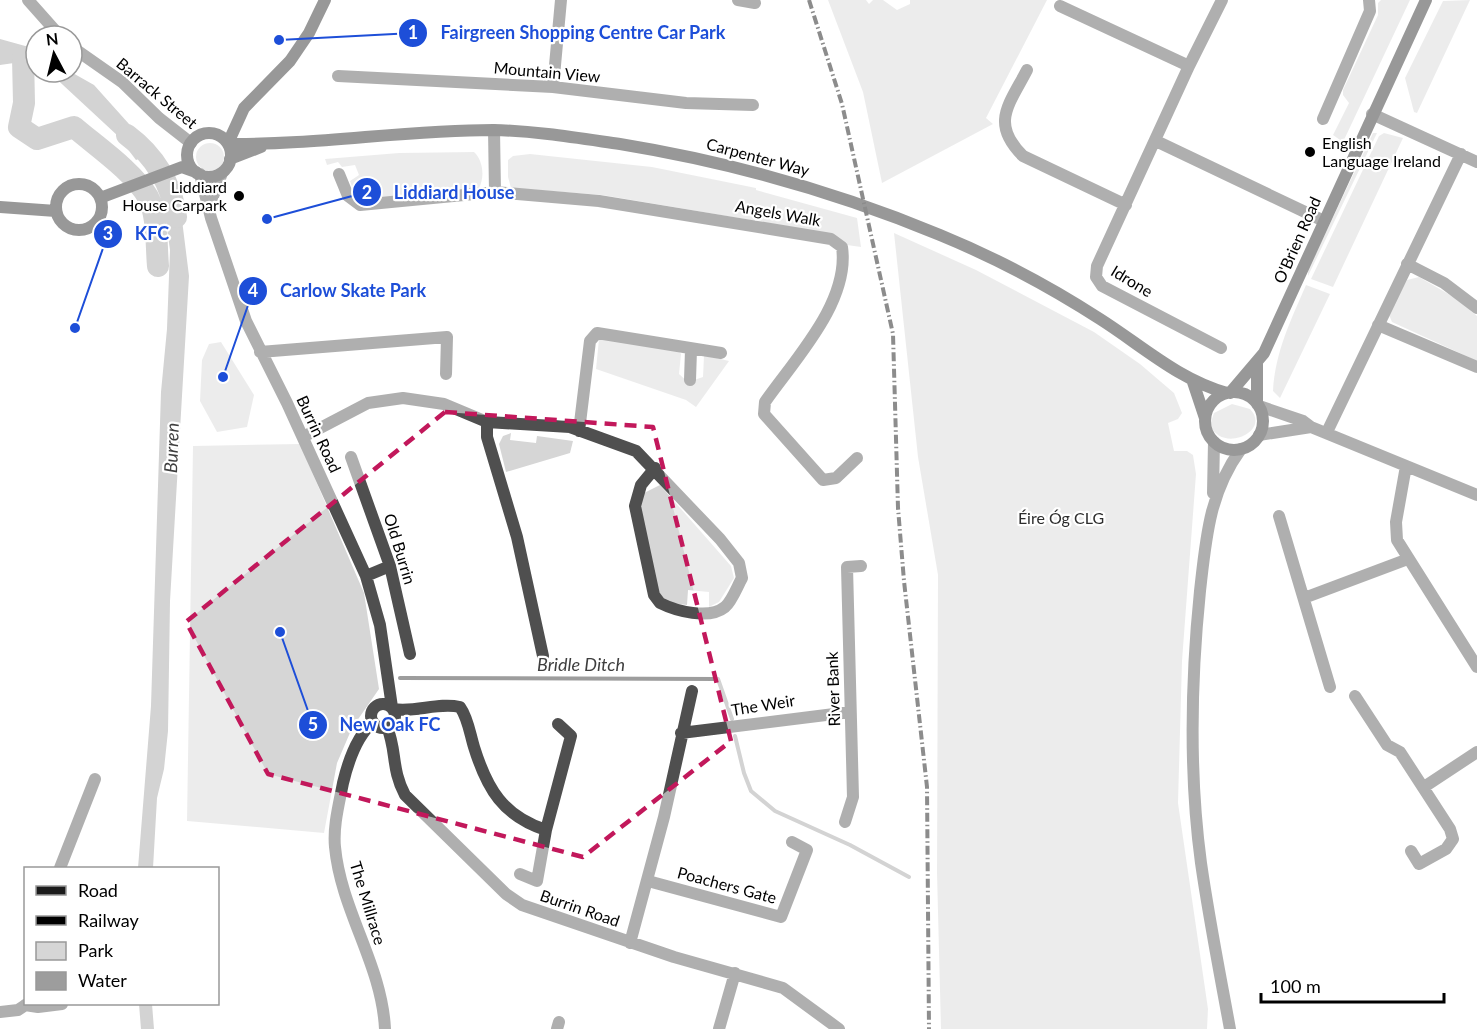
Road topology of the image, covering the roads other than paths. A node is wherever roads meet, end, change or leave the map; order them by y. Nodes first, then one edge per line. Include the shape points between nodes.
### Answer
1 (28, 0) edge
2 (325, 0) edge
3 (561, 0) edge
4 (738, 0) edge
5 (1222, 0) edge
6 (1369, 0) edge
7 (1426, 0) edge
8 (755, 3) dead end
9 (1060, 6) dead end
10 (49, 24) edge
11 (84, 55) edge
12 (1189, 66) junction
13 (1027, 70) dead end
14 (338, 76) dead end
15 (553, 87) junction
16 (753, 105) dead end
17 (1372, 114) junction
18 (238, 116) junction
19 (1323, 119) dead end
20 (494, 130) junction
21 (208, 133) junction
22 (1156, 141) junction
23 (228, 144) junction
24 (268, 144) junction
25 (189, 149) junction
26 (1461, 154) junction
27 (1476, 158) edge
28 (230, 159) junction
29 (182, 167) junction
30 (222, 172) junction
31 (198, 173) junction
32 (339, 174) dead end
33 (495, 192) junction
34 (105, 196) junction
35 (210, 204) junction
36 (1126, 205) junction
37 (0, 207) edge
38 (56, 211) junction
39 (1324, 220) junction
40 (1407, 264) junction
41 (1477, 308) edge
42 (1378, 325) junction
43 (1221, 348) dead end
44 (691, 350) junction
45 (260, 352) junction
46 (721, 353) dead end
47 (1257, 362) junction
48 (1477, 367) edge
49 (446, 374) dead end
50 (690, 380) dead end
51 (1193, 382) junction
52 (1228, 393) junction
53 (1258, 405) junction
54 (1205, 418) junction
55 (487, 422) junction
56 (1311, 427) junction
57 (579, 431) junction
58 (1327, 432) junction
59 (1259, 435) junction
60 (303, 437) junction
61 (1214, 442) junction
62 (1240, 449) junction
63 (351, 457) dead end
64 (857, 458) dead end
65 (1406, 465) junction
66 (655, 468) junction
67 (1477, 495) edge
68 (1213, 503) junction
69 (1279, 516) dead end
70 (1408, 559) junction
71 (390, 566) junction
72 (861, 566) dead end
73 (366, 576) junction
74 (1304, 598) junction
75 (410, 654) dead end
76 (543, 657) dead end
77 (1477, 667) edge
78 (388, 681) junction
79 (1330, 687) dead end
80 (692, 691) dead end
81 (1355, 696) dead end
82 (379, 705) junction
83 (396, 711) junction
84 (850, 712) junction
85 (373, 722) junction
86 (558, 724) dead end
87 (387, 727) junction
88 (681, 733) junction
89 (1477, 752) edge
90 (95, 779) dead end
91 (1424, 787) junction
92 (845, 822) dead end
93 (546, 830) junction
94 (792, 842) dead end
95 (1411, 851) dead end
96 (60, 867) edge
97 (520, 874) dead end
98 (648, 881) junction
99 (630, 943) junction
100 (735, 973) junction
101 (25, 1005) edge
102 (30, 1005) edge
103 (54, 1005) edge
104 (0, 1012) edge
105 (385, 1029) edge
106 (719, 1029) edge
107 (839, 1029) edge
108 (1230, 1029) edge

1 - 10 street
2 - 18 street via 290,61
3 - 15 street
4 - 8 street
5 - 12 street, Idrone
6 - 19 street via 1370,11
7 - 17 street, O'Brien Road
9 - 12 street
11 - 25 street, Barrack Street via 122,82
12 - 22 street, Idrone
13 - 36 street via 1004,114 1010,143 1023,156
14 - 15 street, Mountain View
15 - 16 street, Mountain View via 686,103
17 - 26 street
17 - 39 street, O'Brien Road
18 - 21 street
18 - 23 street
20 - 24 street, Carpenter Way
20 - 33 street
20 - 51 street, Carpenter Way via 579,138 708,160 883,212 1033,280 1104,321
21 - 23 street via 222,137
21 - 25 street via 202,134
22 - 36 street, Idrone
22 - 39 street
23 - 24 street, Carpenter Way
23 - 28 street
24 - 28 street, Carpenter Way
25 - 29 street
25 - 31 street via 190,165
26 - 27 street
26 - 40 street
28 - 30 street
29 - 31 street
29 - 34 street
30 - 31 street via 209,176
30 - 35 street
31 - 35 street, Burrin Road
32 - 33 street, Angels Walk via 348,196 360,205
33 - 64 street, Angels Walk via 600,201 678,213 831,239 842,247 840,284 831,307 765,402 764,414 823,480 836,478
34 - 38 street via 83,184 69,186 58,196
34 - 38 street via 101,212 88,228 68,227
35 - 45 street, Burrin Road via 235,291
36 - 43 street, Idrone via 1097,266 1096,277 1102,286
37 - 38 street
39 - 47 street, O'Brien Road
40 - 41 street via 1444,283
40 - 42 street
42 - 48 street
42 - 58 street
44 - 46 street
44 - 50 street
44 - 57 street via 597,333 590,341
45 - 49 street via 447,337
45 - 60 street, Burrin Road
47 - 52 street, O'Brien Road
47 - 53 street, O'Brien Road
51 - 52 street, Carpenter Way
51 - 54 street
52 - 53 street via 1245,394
52 - 54 street via 1210,405
53 - 56 street
53 - 59 street via 1263,420
54 - 61 street
55 - 57 street via 570,427
55 - 60 street via 444,404 403,398 368,403
55 - 76 street via 487,436 517,537
56 - 58 street
56 - 59 street
57 - 66 street via 636,451
58 - 65 street
59 - 62 street
60 - 73 street, Burrin Road
61 - 62 street via 1227,449
61 - 68 street
62 - 68 street via 1224,472
63 - 71 street, Old Burrin
65 - 67 street
65 - 70 street via 1396,522 1397,540
66 - 66 street via 739,563 742,578 725,607 712,613 689,612 660,603 654,595 635,506 641,485
68 - 108 street via 1196,629 1194,743 1201,861
69 - 74 street
70 - 74 street
70 - 77 street
71 - 73 street
71 - 75 street, Old Burrin
72 - 84 street, River Bank via 847,567
73 - 78 street, Burrin Road via 380,626
74 - 79 street
78 - 82 street, Burrin Road
78 - 83 street, Burrin Road
80 - 88 street
81 - 91 street via 1387,745 1400,752
82 - 83 street
82 - 85 street, The Millrace via 372,711
83 - 87 street
83 - 93 street via 460,707 489,786 505,808 523,823
84 - 88 street, The Weir
84 - 92 street, River Bank via 853,797
85 - 87 street via 378,727
85 - 105 street, The Millrace via 349,761 335,836 344,890 374,975
86 - 93 street via 571,736
87 - 99 street, Burrin Road via 396,778 405,795 506,894 522,905
88 - 98 street
89 - 91 street
90 - 96 street
91 - 95 street via 1453,839 1446,849 1419,864
93 - 97 street via 537,881
94 - 98 street, Poachers Gate via 807,850 781,917
98 - 99 street
99 - 100 street, Burrin Road
100 - 106 street
100 - 107 street, Burrin Road via 783,988
101 - 104 street
102 - 103 street

